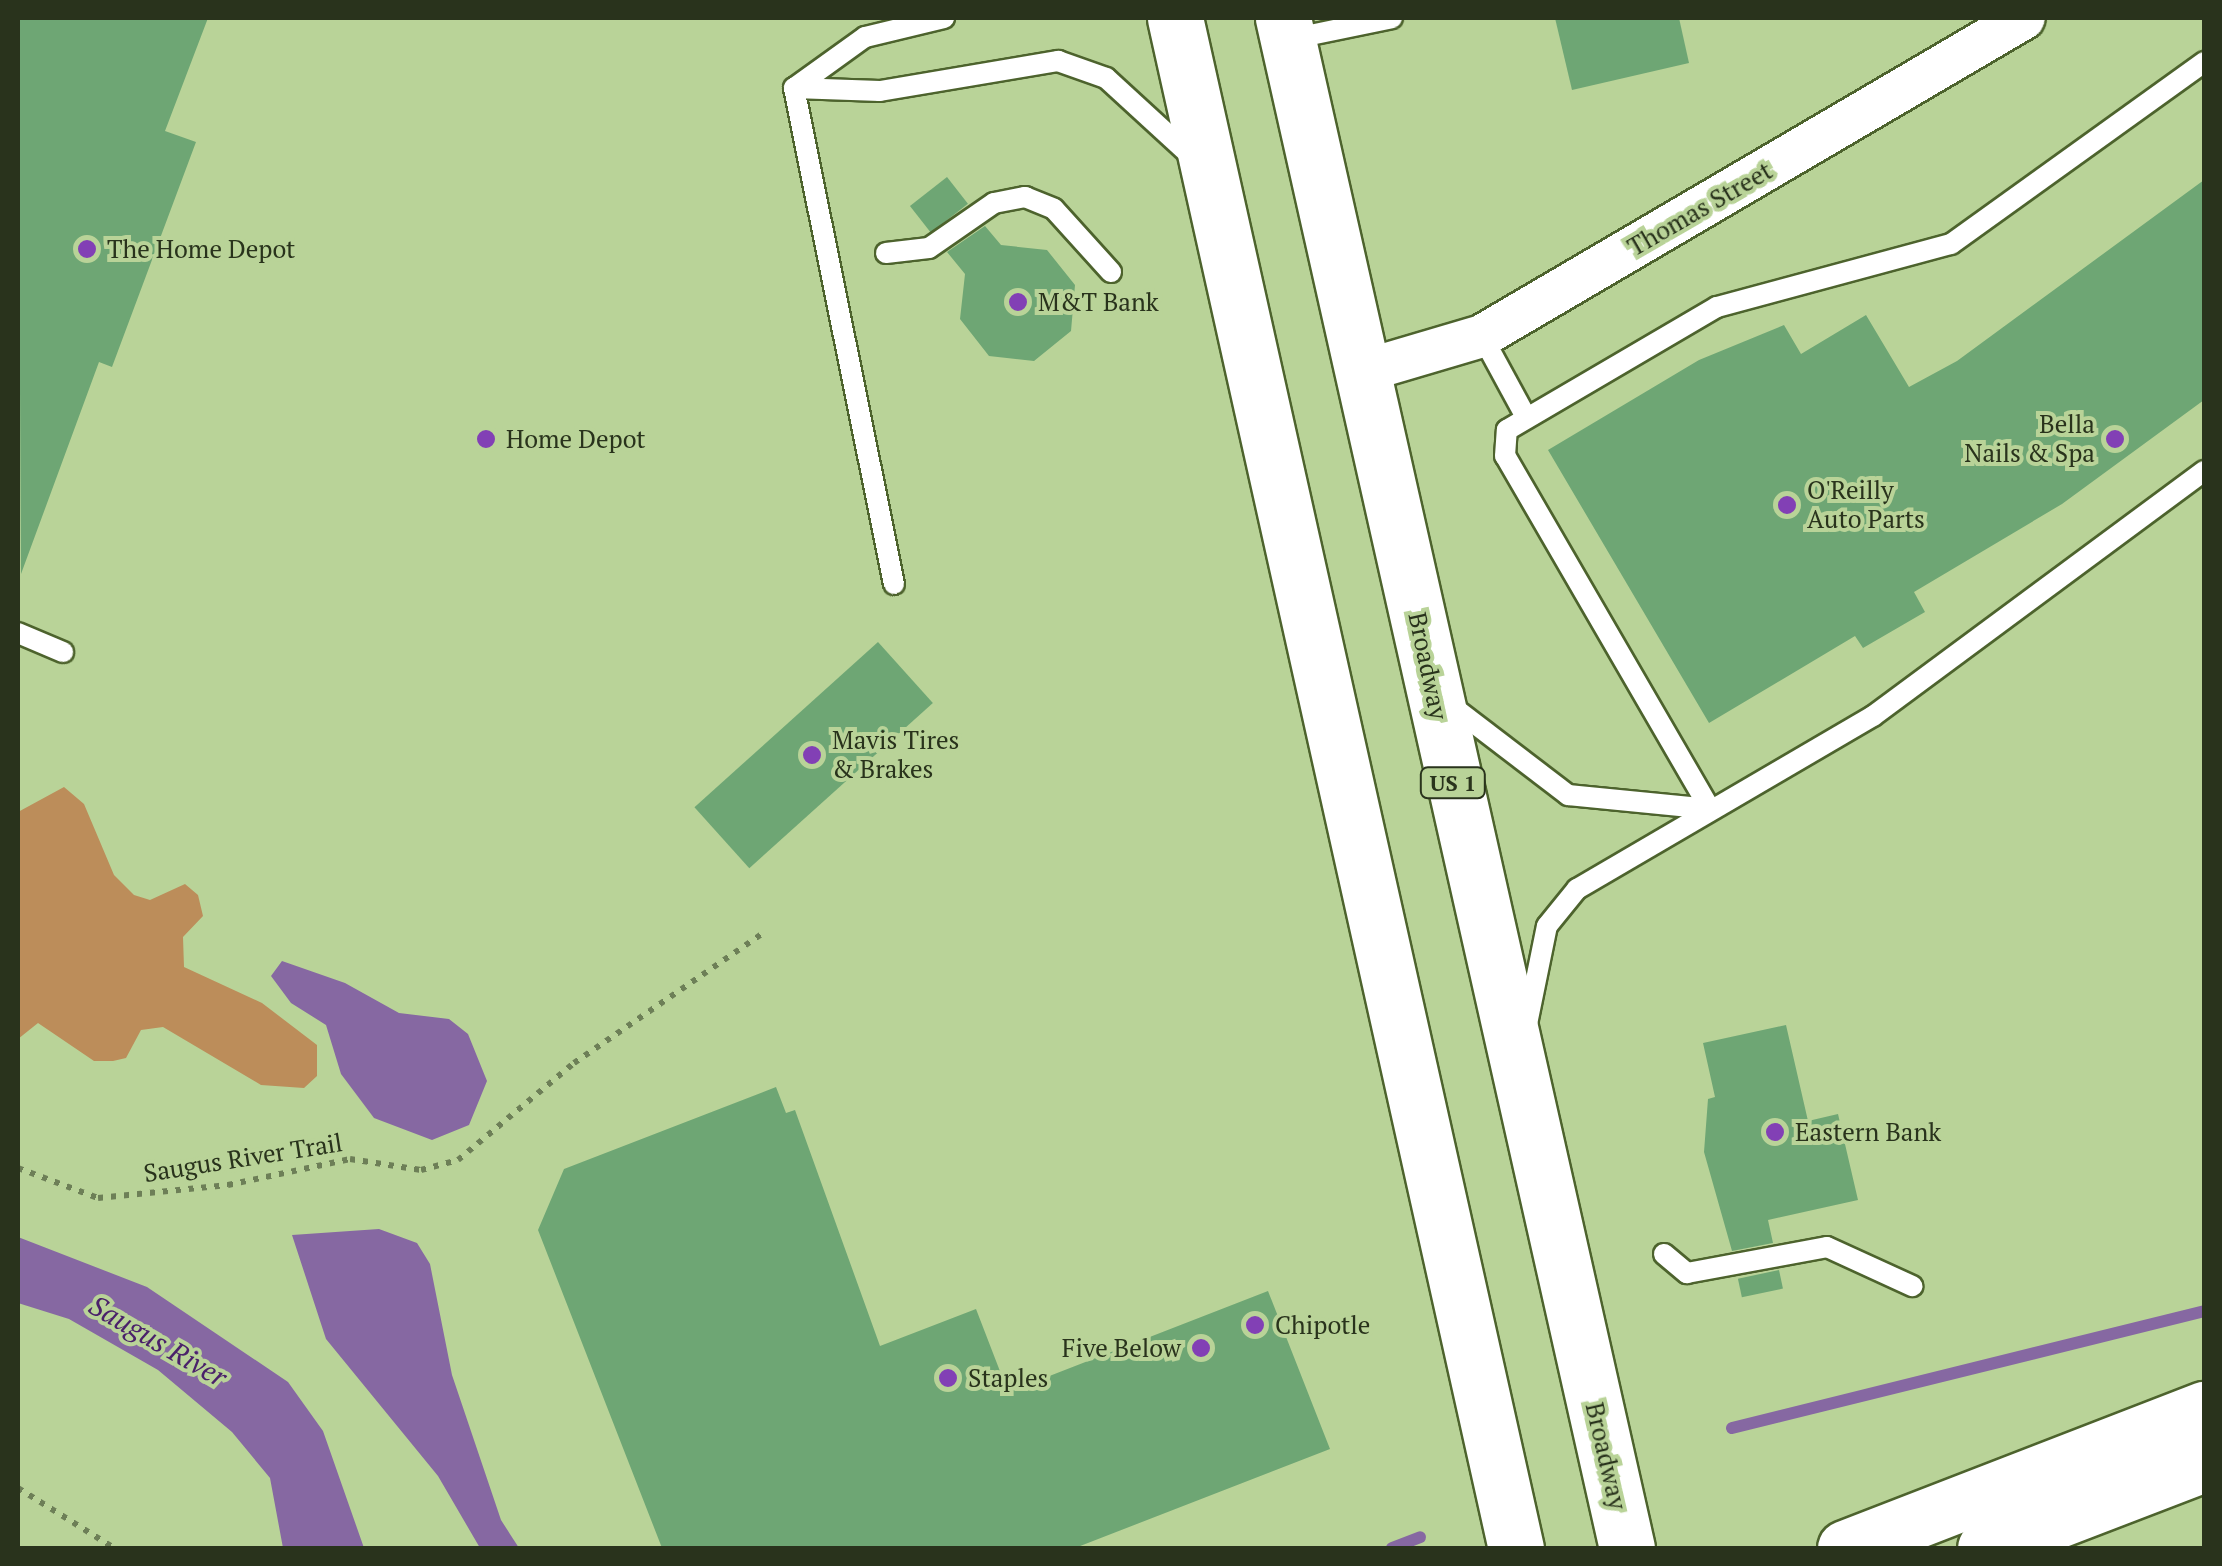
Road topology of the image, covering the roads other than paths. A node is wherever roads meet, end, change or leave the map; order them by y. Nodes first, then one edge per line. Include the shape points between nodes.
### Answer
1 (944, 18) edge
2 (1175, 18) edge
3 (1392, 18) edge
4 (2024, 18) edge
5 (1285, 29) edge
6 (2204, 62) edge
7 (794, 88) junction
8 (1210, 175) junction
9 (886, 253) dead end
10 (1111, 272) dead end
11 (1482, 336) junction
12 (1364, 371) junction
13 (1526, 417) junction
14 (2204, 471) edge
15 (894, 584) dead end
16 (18, 634) edge
17 (62, 652) dead end
18 (1433, 690) junction
19 (1710, 810) junction
20 (1519, 1071) junction
21 (1664, 1254) dead end
22 (1912, 1286) dead end
23 (2204, 1409) edge
24 (2204, 1464) edge
25 (1516, 1548) edge
26 (1627, 1548) edge
27 (1845, 1548) edge
28 (1985, 1548) edge

1 - 7 lane via 865,37
2 - 8 highway
3 - 5 lane
4 - 11 street, Thomas Street
5 - 12 highway, Broadway / US 1
6 - 13 lane via 1951,244 1717,307
7 - 8 lane via 880,91 1030,60 1058,62 1120,88
7 - 15 lane
8 - 25 highway
9 - 10 lane via 932,247 994,203 1025,197 1054,209
11 - 12 street, Thomas Street
11 - 13 lane
12 - 18 highway, Broadway / US 1
13 - 19 lane via 1505,434 1506,456
14 - 19 lane via 1873,716
16 - 17 lane
18 - 19 lane via 1568,795
18 - 20 highway, Broadway / US 1
19 - 20 lane via 1559,908 1540,949
20 - 26 highway, Broadway / US 1
21 - 22 lane via 1687,1273 1827,1247
23 - 27 highway
24 - 28 highway

